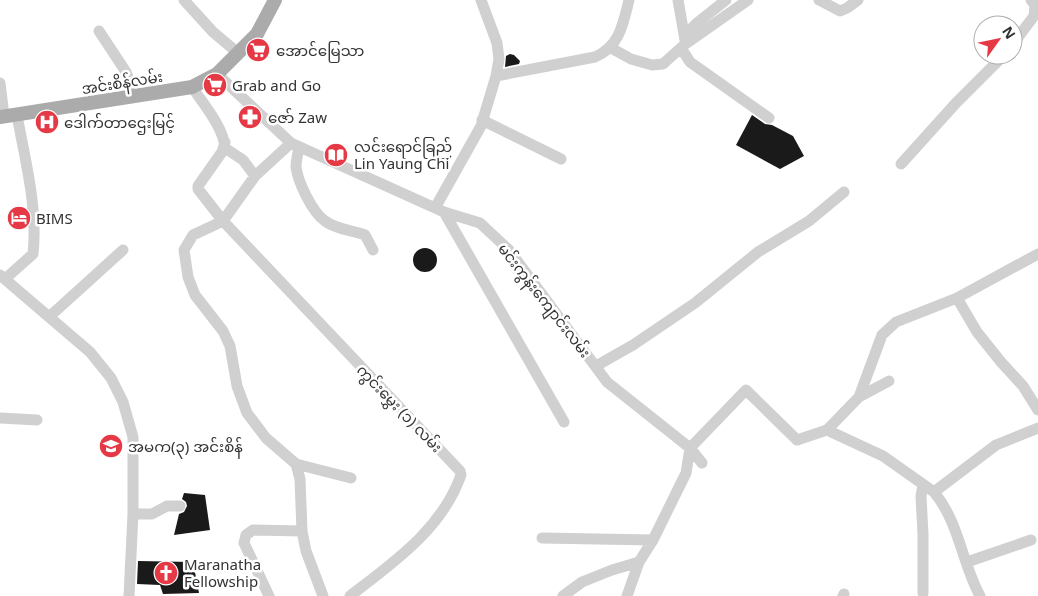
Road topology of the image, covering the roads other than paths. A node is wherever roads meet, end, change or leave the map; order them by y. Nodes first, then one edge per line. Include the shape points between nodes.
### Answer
1 (184, 0) edge
2 (275, 0) edge
3 (481, 0) edge
4 (629, 0) edge
5 (678, 0) edge
6 (726, 0) edge
7 (748, 0) edge
8 (819, 0) edge
9 (858, 0) edge
10 (1031, 0) edge
11 (99, 31) dead end
12 (1023, 31) edge
13 (684, 43) junction
14 (611, 48) junction
15 (238, 53) junction
16 (994, 65) edge
17 (217, 74) junction
18 (496, 76) junction
19 (0, 83) edge
20 (192, 87) junction
21 (136, 96) junction
22 (7, 116) edge
23 (769, 118) dead end
24 (482, 120) junction
25 (225, 142) junction
26 (295, 145) junction
27 (561, 159) dead end
28 (900, 164) dead end
29 (255, 176) junction
30 (844, 192) dead end
31 (440, 210) junction
32 (223, 221) junction
33 (123, 250) dead end
34 (373, 250) dead end
35 (1038, 254) edge
36 (2, 277) edge
37 (957, 298) junction
38 (49, 317) junction
39 (596, 366) junction
40 (889, 381) dead end
41 (859, 398) junction
42 (1038, 410) edge
43 (0, 418) edge
44 (37, 420) dead end
45 (564, 422) dead end
46 (1038, 428) edge
47 (827, 430) junction
48 (690, 448) junction
49 (702, 463) dead end
50 (296, 464) junction
51 (351, 478) dead end
52 (923, 485) junction
53 (934, 492) junction
54 (180, 506) dead end
55 (133, 514) junction
56 (302, 531) junction
57 (542, 538) dead end
58 (653, 540) junction
59 (1031, 540) dead end
60 (639, 562) junction
61 (966, 562) junction
62 (923, 593) dead end
63 (129, 596) edge
64 (269, 596) edge
65 (323, 596) edge
66 (350, 596) edge
67 (563, 596) edge
68 (628, 596) edge
69 (980, 596) edge

1 - 15 street via 213,32
2 - 15 main road, အင်းစိန်လမ်း via 257,34
3 - 18 street via 497,43
4 - 14 street via 622,28
5 - 13 street
6 - 13 street via 697,23
7 - 13 street
8 - 9 street via 840,10
10 - 12 street via 1034,16
11 - 21 street via 126,72
13 - 14 street via 663,64 652,66
13 - 23 street via 690,62
14 - 18 street via 595,57
15 - 17 main road, အင်းစိန်လမ်း
16 - 28 street
17 - 20 main road, အင်းစိန်လမ်း
17 - 26 street, မင်းကွန်းကျောင်းလမ်း
18 - 24 street
19 - 22 street
20 - 21 main road, အင်းစိန်လမ်း
20 - 25 street via 214,118
21 - 22 main road, အင်းစိန်လမ်း
22 - 36 street via 33,203 35,238 33,254
24 - 27 street
24 - 31 street
25 - 29 street via 225,148 244,160
25 - 32 street via 222,152 197,187
26 - 29 street
26 - 31 street, မင်းကွန်းကျောင်းလမ်း
26 - 34 street via 297,174 314,210 340,229 366,236
29 - 32 street
30 - 39 street via 809,221 758,252 695,304
31 - 39 street, မင်းကွန်းကျောင်းလမ်း via 480,223 509,250
31 - 45 street
32 - 50 street via 193,235 184,250 188,277 195,295 223,331 230,346 247,412 266,438
32 - 66 street, ကွင်းမွှေး (၁) လမ်း via 460,471 443,511 410,549
33 - 38 street
35 - 37 street
36 - 38 street
37 - 41 street via 896,322 882,336
37 - 42 street via 977,332 1023,386
38 - 55 street via 90,352 111,378 123,402 133,437
39 - 48 street, မင်းကွန်းကျောင်းလမ်း via 607,382
40 - 41 street
41 - 47 street
43 - 44 street
46 - 53 street via 996,445
47 - 48 street via 797,440 746,390
47 - 52 street via 883,456
48 - 49 street, မင်းကွန်းကျောင်းလမ်း
48 - 58 street via 686,473
50 - 51 street
50 - 56 street via 300,479
52 - 53 street
52 - 62 street
53 - 61 street via 958,537
54 - 55 street via 166,506 152,514
55 - 63 street
56 - 64 street via 253,530 246,535 244,543
56 - 65 street
57 - 58 street
58 - 60 street
59 - 61 street
60 - 67 street via 582,582
60 - 68 street
61 - 69 street

